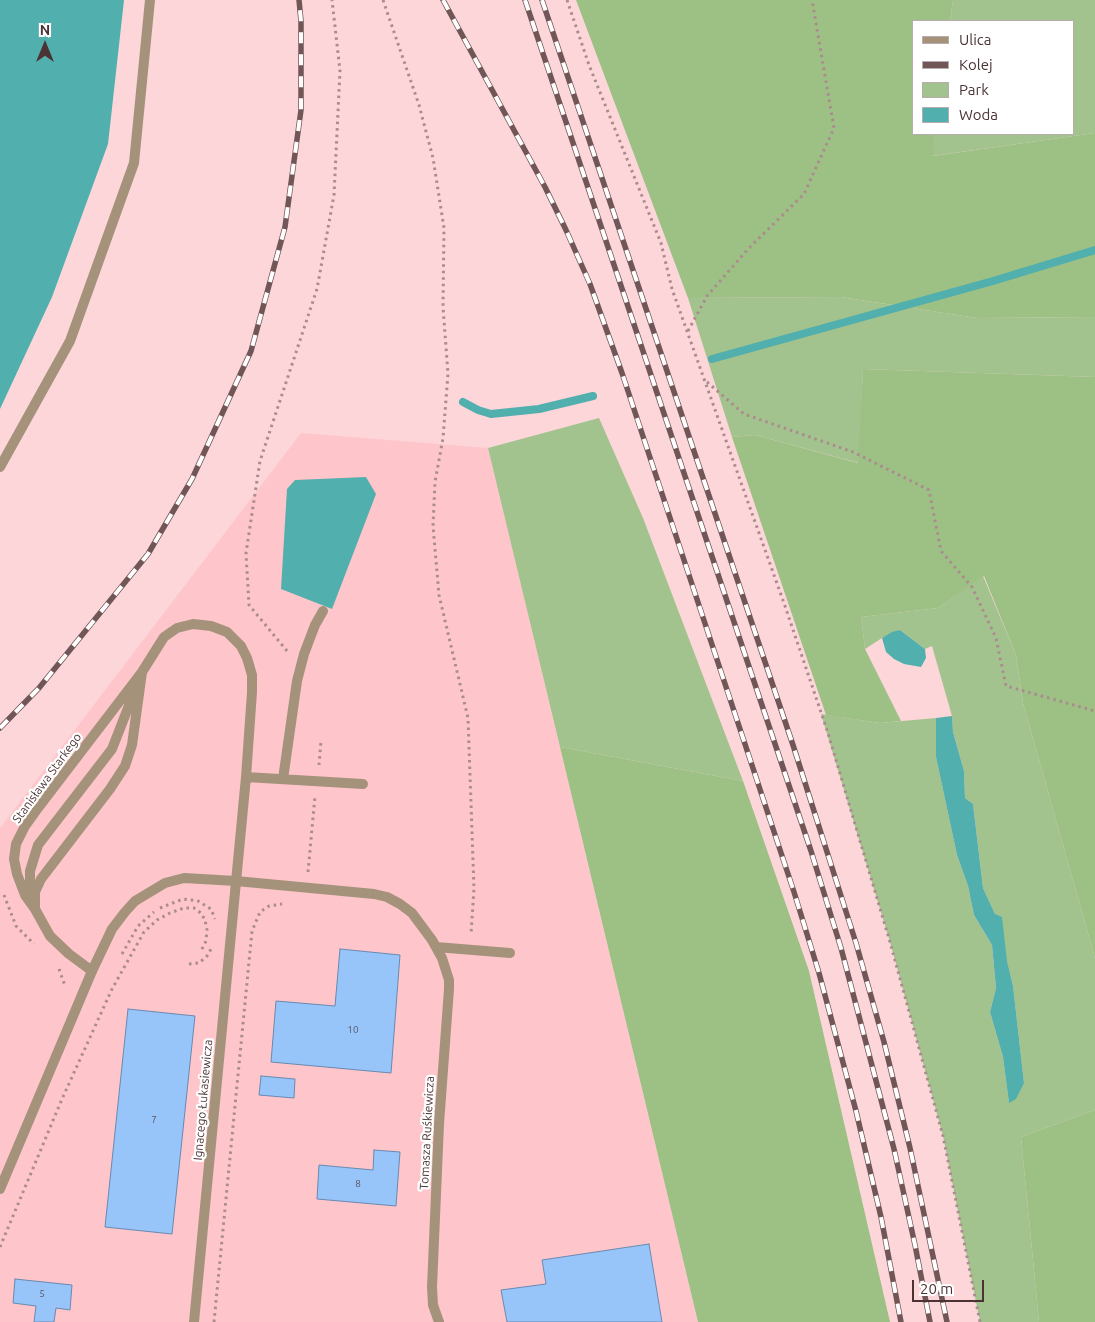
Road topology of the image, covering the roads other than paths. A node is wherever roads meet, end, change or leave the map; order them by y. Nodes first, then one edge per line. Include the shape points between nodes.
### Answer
1 (150, 0) edge
2 (0, 467) edge
3 (323, 611) dead end
4 (240, 646) joint
5 (142, 672) junction
6 (246, 777) junction
7 (283, 779) junction
8 (363, 784) dead end
9 (236, 881) junction
10 (34, 909) junction
11 (436, 947) junction
12 (510, 952) dead end
13 (92, 971) junction
14 (0, 1189) edge
15 (194, 1322) edge
16 (439, 1322) edge

1 - 2 street via 134,163 70,341
3 - 7 street via 300,668
4 - 5 street, Stanisława Starkego via 227,632 211,626 193,624 177,628 164,637
4 - 6 street, Ignacego Łukasiewicza via 252,675
5 - 10 street, Stanisława Starkego via 132,745 125,766 41,879 34,892
5 - 10 street, Stanisława Starkego via 112,749 38,845 30,872
5 - 10 street, Stanisława Starkego via 35,812 16,844 17,874
6 - 7 street
6 - 9 street, Ignacego Łukasiewicza
7 - 8 street
9 - 11 street, Tomasza Ruśkiewicza via 387,897 412,913
9 - 13 street via 184,878 148,892 135,901 112,929
9 - 15 street, Ignacego Łukasiewicza
10 - 13 street, Stanisława Starkego via 50,936
11 - 12 street
11 - 16 street, Tomasza Ruśkiewicza via 449,980 432,1270 433,1305
13 - 14 street

